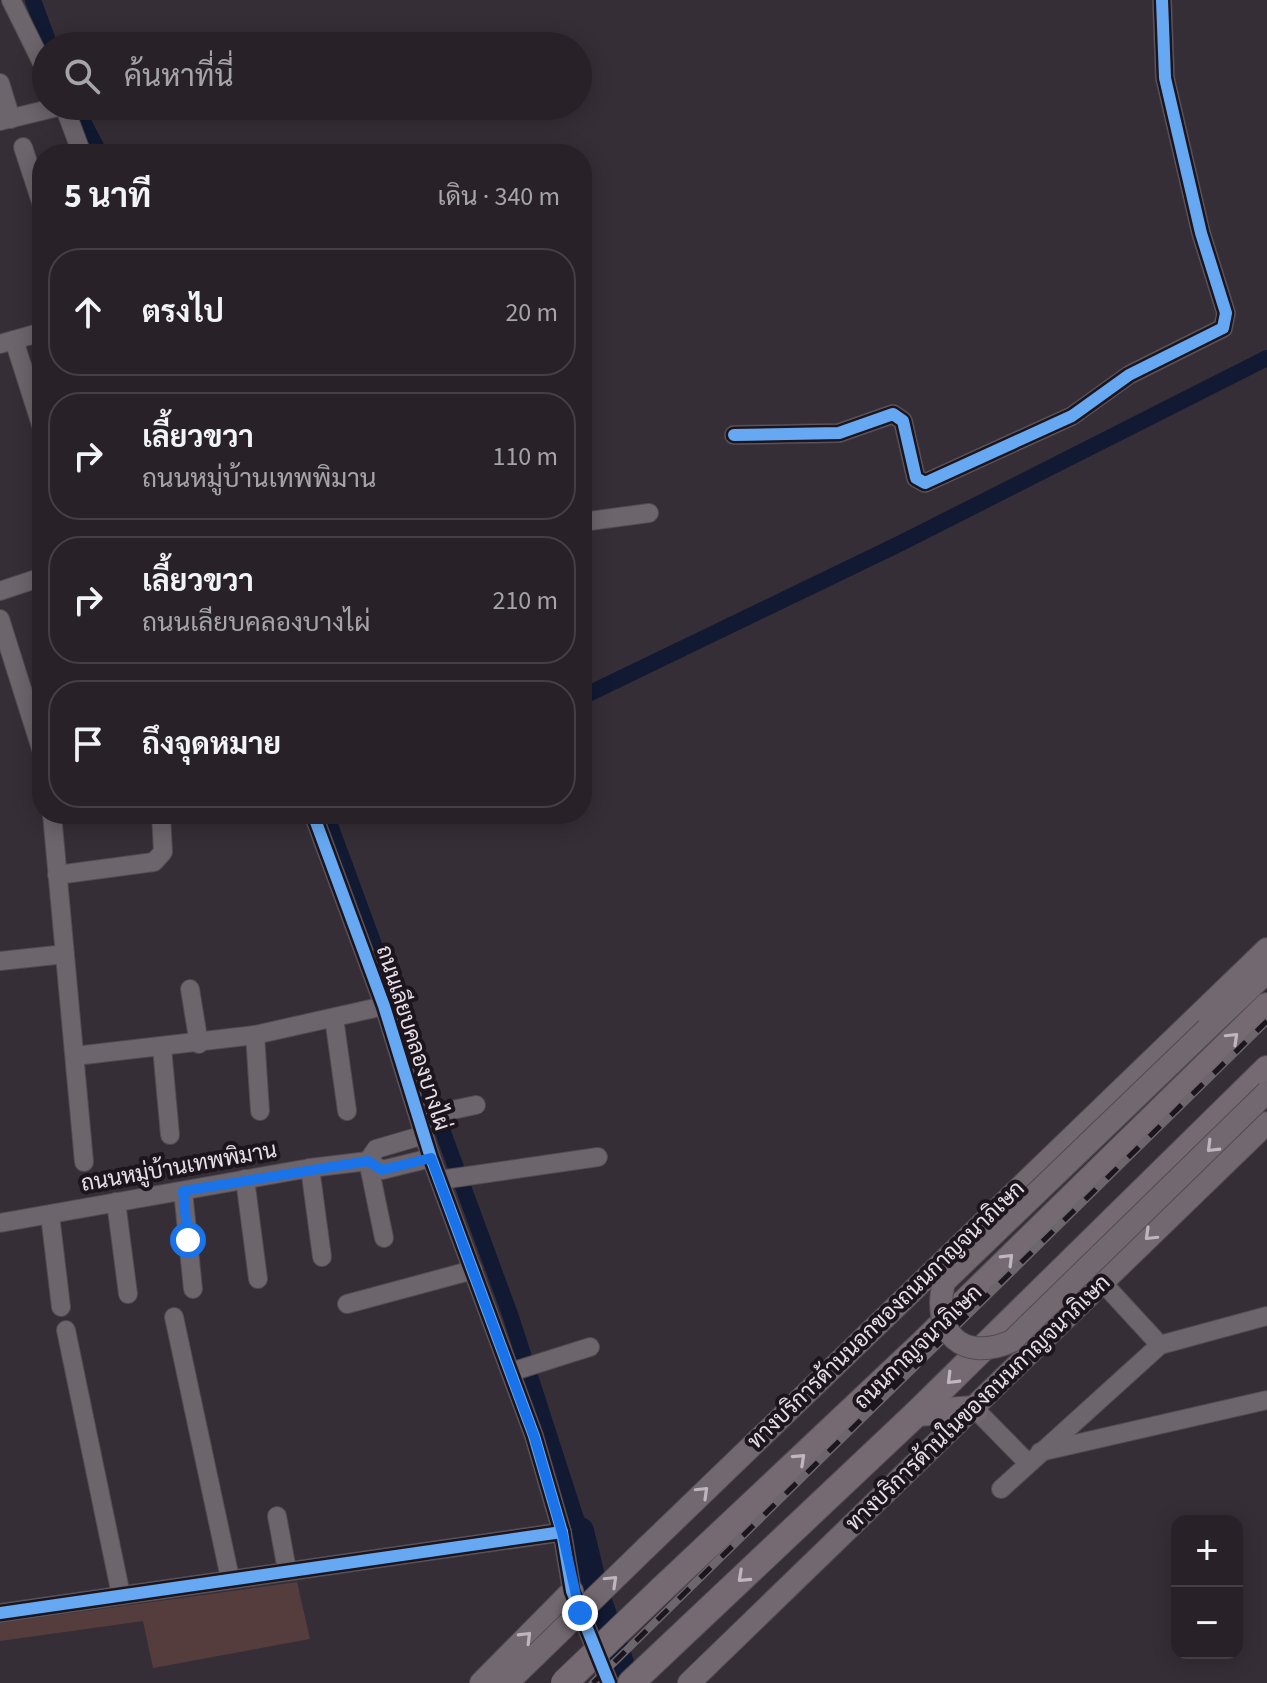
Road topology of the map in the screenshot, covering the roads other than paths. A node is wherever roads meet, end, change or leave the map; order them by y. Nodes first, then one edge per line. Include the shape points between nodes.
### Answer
1 (11, 0) edge
2 (1162, 0) edge
3 (32, 43) edge
4 (0, 83) edge
5 (32, 114) edge
6 (6, 120) edge
7 (69, 120) edge
8 (78, 144) edge
9 (23, 147) dead end
10 (32, 174) edge
11 (32, 335) edge
12 (7, 342) edge
13 (32, 403) edge
14 (734, 435) dead end
15 (649, 513) dead end
16 (592, 521) edge
17 (32, 580) edge
18 (0, 591) edge
19 (0, 619) edge
20 (32, 720) edge
21 (53, 824) edge
22 (162, 824) edge
23 (317, 824) edge
24 (57, 875) junction
25 (1267, 949) edge
26 (65, 954) junction
27 (0, 961) edge
28 (1267, 972) edge
29 (190, 989) dead end
30 (384, 1006) junction
31 (1267, 1006) edge
32 (334, 1018) junction
33 (255, 1035) junction
34 (199, 1044) junction
35 (162, 1048) junction
36 (75, 1056) junction
37 (1267, 1069) edge
38 (1267, 1092) edge
39 (476, 1105) dead end
40 (260, 1111) dead end
41 (347, 1111) dead end
42 (423, 1123) junction
43 (1267, 1123) edge
44 (170, 1135) dead end
45 (598, 1157) dead end
46 (431, 1158) junction
47 (368, 1161) junction
48 (84, 1162) dead end
49 (310, 1168) junction
50 (245, 1179) junction
51 (444, 1179) junction
52 (183, 1191) junction
53 (116, 1202) junction
54 (50, 1215) junction
55 (0, 1223) edge
56 (384, 1238) dead end
57 (322, 1257) dead end
58 (473, 1270) junction
59 (258, 1279) dead end
60 (1102, 1282) junction
61 (193, 1289) dead end
62 (128, 1294) dead end
63 (347, 1304) dead end
64 (61, 1307) dead end
65 (1267, 1316) edge
66 (174, 1317) dead end
67 (66, 1330) dead end
68 (1160, 1345) junction
69 (590, 1347) dead end
70 (515, 1371) junction
71 (1267, 1400) edge
72 (975, 1409) junction
73 (917, 1413) junction
74 (1034, 1457) junction
75 (1001, 1489) dead end
76 (277, 1516) dead end
77 (562, 1532) junction
78 (287, 1570) junction
79 (230, 1578) junction
80 (572, 1591) junction
81 (121, 1595) junction
82 (1, 1609) edge
83 (691, 1682) edge
84 (481, 1683) edge
85 (507, 1683) edge
86 (564, 1683) edge
87 (609, 1683) edge
88 (631, 1683) edge

1 - 3 street
2 - 14 street via 1165,78 1201,233 1226,313 1223,328 1129,375 1072,416 925,483 916,478 903,421 893,414 839,433
4 - 6 street
5 - 6 street
7 - 8 street
9 - 10 street
11 - 12 street
12 - 13 street
15 - 16 street
17 - 18 street
19 - 20 street
21 - 24 street
22 - 24 street via 163,852 154,862
23 - 30 street, ถนนเลียบคลองบางไผ่
24 - 26 street
85 -> 25 main road, ทางบริการด้านนอกของถนนกาญจนาภิเษก, bridge
26 - 27 street
26 - 36 street
38 -> 28 main road, bridge via 1012,1341 993,1350 976,1349 954,1338 940,1316 939,1302 950,1274
29 - 34 street
30 - 32 street
30 - 42 street, ถนนเลียบคลองบางไผ่
86 -> 31 highway, ถนนกาญจนาภิเษก, bridge via 911,1355
32 - 33 street
32 - 41 street
33 - 34 street
33 - 40 street
34 - 35 street
35 - 36 street
35 - 44 street
36 - 48 street
37 -> 73 highway, ถนนกาญจนาภิเษก
39 - 42 street, ถนนหมู่บ้านเทพพิมาน
42 - 46 street, ถนนเลียบคลองบางไผ่
42 - 47 street, ถนนหมู่บ้านเทพพิมาน via 376,1149
43 -> 60 main road, ทางบริการด้านในของถนนกาญจนาภิเษก
45 - 51 street
46 - 47 street, ถนนหมู่บ้านเทพพิมาน via 382,1170
46 - 51 street, ถนนเลียบคลองบางไผ่
47 - 49 street, ถนนหมู่บ้านเทพพิมาน
47 - 56 street
49 - 50 street, ถนนหมู่บ้านเทพพิมาน
49 - 57 street
50 - 52 street, ถนนหมู่บ้านเทพพิมาน
50 - 59 street
51 - 58 street, ถนนเลียบคลองบางไผ่
52 - 53 street, ถนนหมู่บ้านเทพพิมาน
52 - 61 street
53 - 54 street, ถนนหมู่บ้านเทพพิมาน
53 - 62 street
54 - 55 street, ถนนหมู่บ้านเทพพิมาน
54 - 64 street
58 - 63 street
58 - 70 street, ถนนเลียบคลองบางไผ่
60 - 68 street
60 - 72 main road, ทางบริการด้านในของถนนกาญจนาภิเษก
65 - 68 street
66 - 79 street
67 - 81 street
68 - 74 street
69 - 70 street
70 - 77 street, ถนนเลียบคลองบางไผ่
71 - 74 street
72 - 73 highway
72 - 74 street
72 - 83 main road, ทางบริการด้านในของถนนกาญจนาภิเษก
73 -> 88 highway, ถนนกาญจนาภิเษก
74 - 75 street
76 - 78 street
77 - 78 street
77 - 80 street, ถนนเลียบคลองบางไผ่
78 - 79 street
79 - 81 street
84 -> 80 main road
80 - 87 street, ถนนเลียบคลองบางไผ่
81 - 82 street

